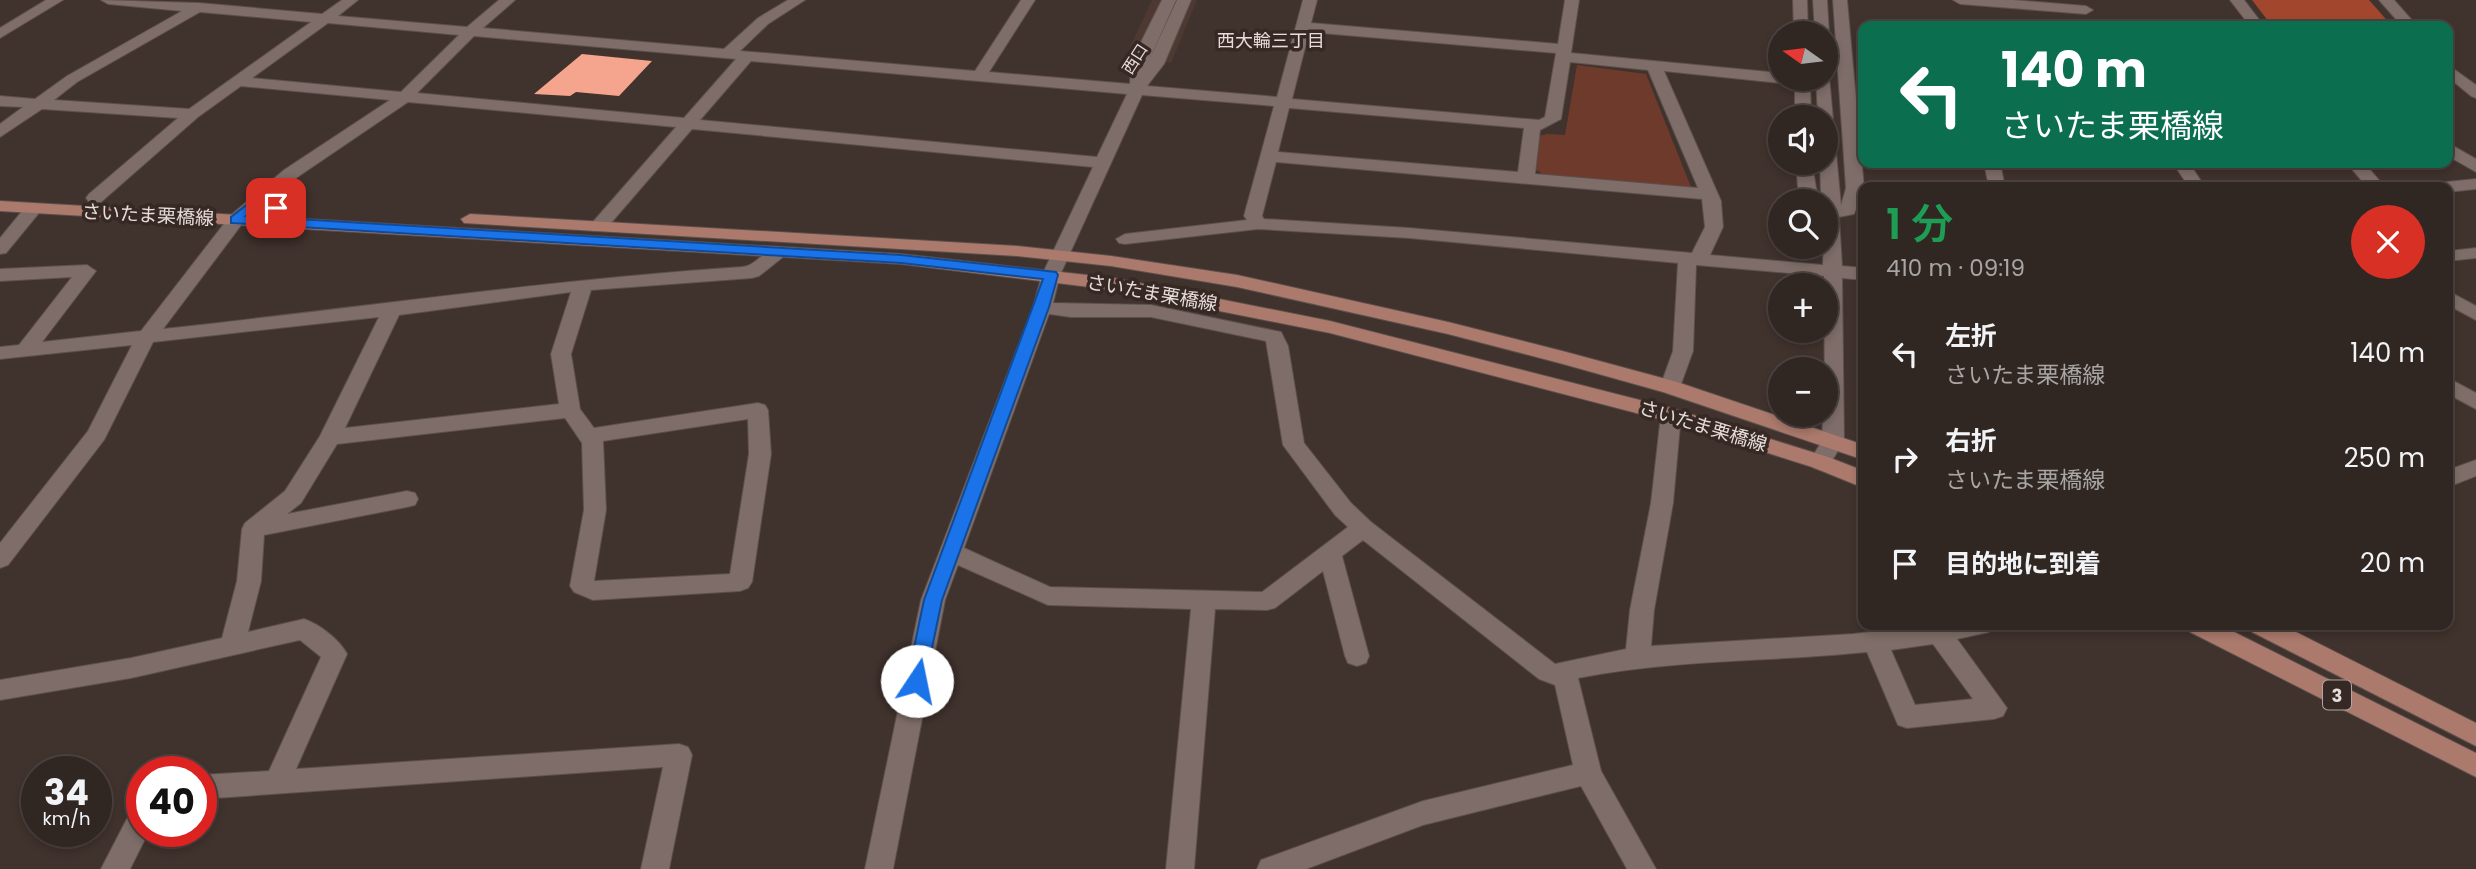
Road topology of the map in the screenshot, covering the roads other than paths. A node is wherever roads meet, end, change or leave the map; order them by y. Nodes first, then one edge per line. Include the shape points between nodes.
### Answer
1 (56, 0) edge
2 (108, 0) edge
3 (351, 0) edge
4 (508, 0) edge
5 (798, 0) edge
6 (1027, 0) edge
7 (1168, 0) edge
8 (1184, 0) edge
9 (1310, 0) edge
10 (1572, 0) edge
11 (1800, 0) edge
12 (1820, 0) edge
13 (1840, 0) edge
14 (1960, 0) edge
15 (2237, 0) edge
16 (2386, 0) edge
17 (205, 4) edge
18 (2083, 5) edge
19 (325, 19) junction
20 (1801, 21) edge
21 (1821, 21) edge
22 (2093, 21) edge
23 (2253, 21) edge
24 (2405, 21) edge
25 (1302, 27) junction
26 (471, 32) junction
27 (0, 34) edge
28 (729, 53) junction
29 (1562, 53) junction
30 (748, 55) junction
31 (1654, 66) junction
32 (2453, 73) edge
33 (980, 75) junction
34 (1768, 78) edge
35 (237, 81) junction
36 (2453, 84) edge
37 (1845, 87) junction
38 (1858, 88) edge
39 (2472, 88) edge
40 (1137, 89) junction
41 (1824, 91) edge
42 (405, 97) junction
43 (0, 101) edge
44 (1282, 101) junction
45 (40, 103) junction
46 (192, 114) junction
47 (687, 124) junction
48 (1532, 125) junction
49 (0, 132) edge
50 (2453, 151) edge
51 (1269, 156) junction
52 (1104, 163) junction
53 (2476, 167) edge
54 (2359, 168) edge
55 (1526, 178) junction
56 (2372, 182) edge
57 (2476, 184) edge
58 (2453, 186) edge
59 (1824, 189) edge
60 (0, 192) edge
61 (1709, 194) junction
62 (95, 198) junction
63 (0, 206) edge
64 (34, 208) junction
65 (1838, 209) edge
66 (242, 213) junction
67 (1258, 224) junction
68 (598, 227) junction
69 (1125, 239) dead end
70 (0, 249) edge
71 (778, 253) junction
72 (2476, 253) edge
73 (2453, 256) edge
74 (1831, 259) edge
75 (1693, 260) junction
76 (1056, 265) junction
77 (1833, 273) joint
78 (1838, 273) edge
79 (1858, 274) edge
80 (0, 275) edge
81 (583, 285) junction
82 (2453, 300) edge
83 (1042, 307) junction
84 (392, 310) junction
85 (2476, 313) edge
86 (145, 338) junction
87 (1833, 343) edge
88 (25, 350) junction
89 (0, 353) edge
90 (1670, 387) junction
91 (2453, 388) edge
92 (2476, 402) edge
93 (570, 410) junction
94 (1671, 415) junction
95 (589, 436) junction
96 (330, 437) junction
97 (1833, 441) junction
98 (1858, 451) edge
99 (1820, 462) junction
100 (2476, 468) edge
101 (2453, 477) edge
102 (1858, 478) edge
103 (407, 499) dead end
104 (1363, 528) junction
105 (253, 529) junction
106 (951, 552) junction
107 (1330, 553) junction
108 (0, 559) edge
109 (1205, 600) junction
110 (1960, 630) edge
111 (2209, 630) edge
112 (2271, 630) edge
113 (1940, 635) junction
114 (1875, 642) junction
115 (232, 646) junction
116 (1357, 656) dead end
117 (1638, 657) junction
118 (1565, 678) junction
119 (0, 690) edge
120 (2476, 735) edge
121 (2476, 766) edge
122 (1588, 773) junction
123 (278, 780) junction
124 (217, 786) edge
125 (127, 847) edge
126 (115, 869) edge
127 (655, 869) edge
128 (879, 869) edge
129 (1180, 869) edge
130 (1271, 869) edge
131 (1642, 869) edge

1 - 27 street
2 - 17 street
3 - 19 street
4 - 26 street
5 - 28 street via 763,21
6 - 33 street
7 - 40 street, 西口 via 1139,62
8 - 40 street, 西口 via 1156,64
9 - 25 street
10 - 29 street
11 - 20 street
12 - 21 street
13 - 37 street
14 - 18 street
15 - 23 street
16 - 24 street
17 - 19 street
17 - 45 street via 72,79
18 - 22 street
19 - 26 street
19 - 35 street
25 - 29 street
25 - 44 street
26 - 28 street
26 - 42 street
28 - 30 street
29 - 31 street
29 - 48 street via 1553,119
30 - 33 street
30 - 47 street
31 - 34 street
31 - 61 street
32 - 39 street
33 - 40 street
35 - 42 street
35 - 46 street
36 - 39 street
37 - 38 street
37 - 65 street via 1856,188 1848,210
40 - 44 street
40 - 52 street
41 - 59 street
42 - 47 street
42 - 66 street via 290,174
43 - 45 street
44 - 48 street
44 - 51 street
45 - 46 street
45 - 49 street
46 - 62 street
47 - 52 street
47 - 68 street
48 - 55 street
50 - 53 street
51 - 55 street
51 - 67 street via 1253,216
52 - 76 street
54 - 56 street
55 - 61 street
57 - 58 street
60 - 62 main road, さいたま栗橋線
61 - 75 street via 1714,227
62 - 66 main road, さいたま栗橋線
63 - 64 main road, さいたま栗橋線
64 - 66 main road, さいたま栗橋線
64 - 70 street
66 - 68 main road, さいたま栗橋線
66 - 71 main road, さいたま栗橋線
66 - 86 street
67 - 69 street
67 - 75 street
68 - 76 main road, さいたま栗橋線
71 - 76 main road, さいたま栗橋線
71 - 81 street via 752,272
72 - 73 street
74 - 77 street
75 - 77 street
75 - 90 street via 1683,351
76 - 83 street
76 - 90 main road, さいたま栗橋線 via 1251,284 1448,328
76 - 94 main road, さいたま栗橋線 via 1114,284 1330,327
78 - 79 street
80 - 88 street via 87,271
81 - 84 street
81 - 93 street via 561,354
82 - 85 street
83 - 104 street via 1151,311 1274,336 1294,445 1330,494
83 - 106 street
84 - 86 street
84 - 96 street
86 - 88 street
86 - 108 street via 97,435
87 - 97 street
88 - 89 street
90 - 97 main road, さいたま栗橋線
91 - 92 street
93 - 95 street
93 - 96 street
94 - 99 main road, さいたま栗橋線
94 - 117 street
95 - 95 street via 593,442 595,510 582,586 593,591 740,582 760,454 758,410
96 - 105 street via 293,497
97 - 98 main road, さいたま栗橋線
97 - 99 street
99 - 102 main road, さいたま栗橋線
100 - 101 street
103 - 105 street
104 - 107 street
104 - 118 street via 1548,671
105 - 115 street via 249,580
106 - 109 street via 1048,596
106 - 128 street via 933,600
107 - 109 street via 1267,601
107 - 116 street
109 - 129 street
110 - 113 street
111 - 121 main road, 3
112 - 120 main road, 3
113 - 114 street
113 - 114 street via 1994,708 1907,717
114 - 117 street
115 - 119 street
115 - 123 street via 304,629 335,654
117 - 118 street via 1564,671
118 - 122 street
122 - 130 street via 1423,813
122 - 131 street
123 - 124 street
123 - 127 street via 679,755
125 - 126 street

